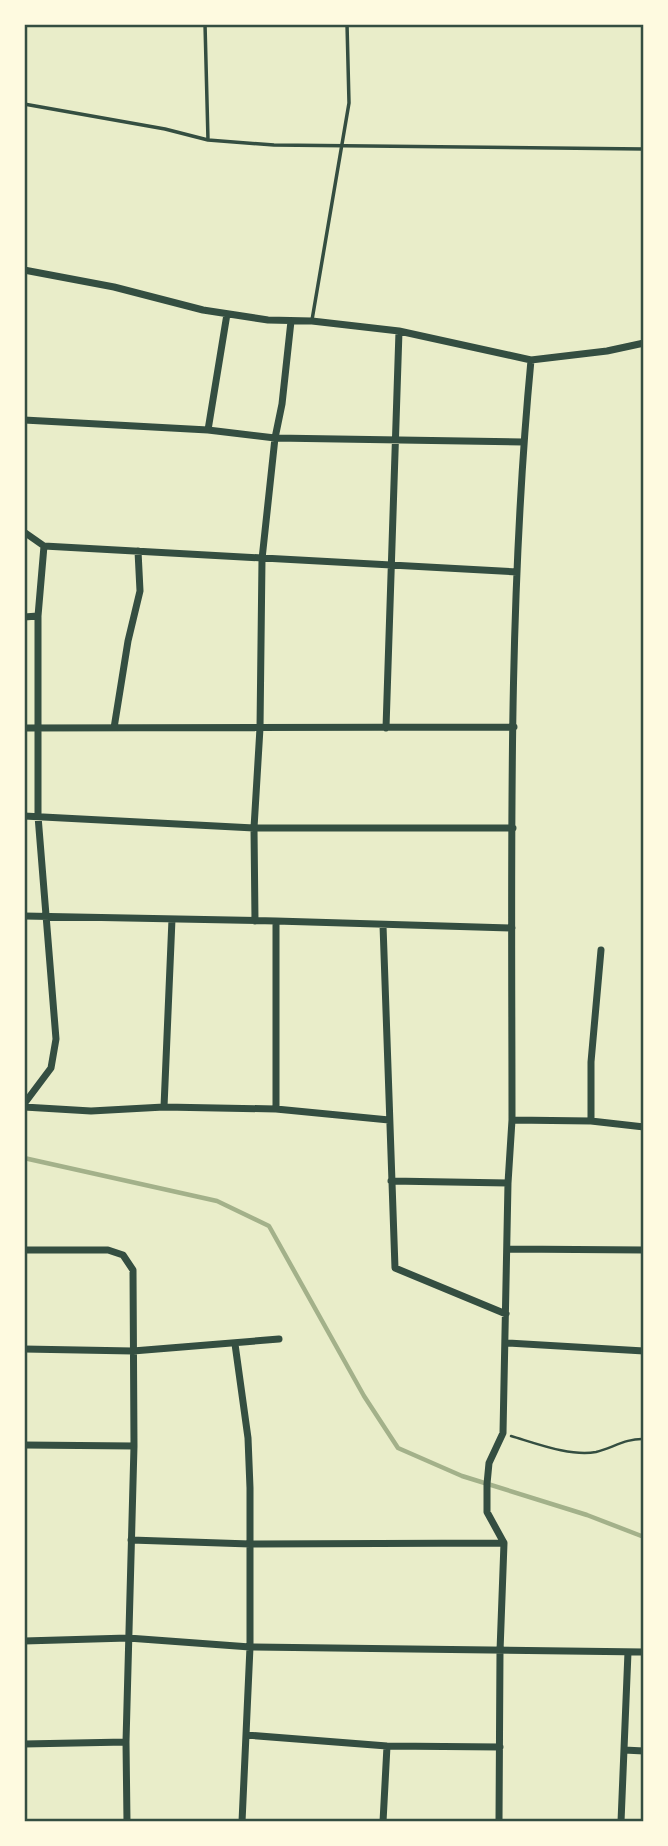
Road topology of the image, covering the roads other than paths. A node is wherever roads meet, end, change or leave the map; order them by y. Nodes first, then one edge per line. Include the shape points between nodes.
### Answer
1 (205, 24) edge
2 (347, 24) edge
3 (24, 104) edge
4 (208, 140) junction
5 (342, 145) junction
6 (643, 149) edge
7 (24, 270) edge
8 (227, 313) junction
9 (291, 321) junction
10 (312, 321) junction
11 (400, 331) junction
12 (643, 343) edge
13 (531, 360) junction
14 (24, 420) edge
15 (208, 430) junction
16 (275, 438) junction
17 (396, 441) junction
18 (523, 442) junction
19 (24, 532) edge
20 (44, 546) junction
21 (138, 551) junction
22 (262, 559) junction
23 (391, 567) junction
24 (516, 572) junction
25 (38, 616) junction
26 (24, 617) edge
27 (386, 727) junction
28 (514, 727) junction
29 (24, 728) edge
30 (38, 728) junction
31 (114, 728) junction
32 (260, 728) junction
33 (24, 816) edge
34 (38, 816) junction
35 (254, 828) junction
36 (513, 828) junction
37 (24, 916) edge
38 (47, 918) junction
39 (172, 919) junction
40 (275, 920) junction
41 (255, 921) junction
42 (383, 925) junction
43 (512, 928) junction
44 (601, 950) dead end
45 (24, 1106) edge
46 (164, 1107) junction
47 (276, 1109) junction
48 (389, 1119) junction
49 (512, 1120) junction
50 (591, 1121) junction
51 (643, 1127) edge
52 (391, 1181) junction
53 (508, 1183) junction
54 (507, 1249) junction
55 (24, 1250) edge
56 (643, 1250) edge
57 (506, 1314) junction
58 (279, 1339) dead end
59 (506, 1343) junction
60 (234, 1344) junction
61 (24, 1349) edge
62 (134, 1351) junction
63 (643, 1351) edge
64 (24, 1446) edge
65 (134, 1446) junction
66 (131, 1540) junction
67 (504, 1543) junction
68 (250, 1544) junction
69 (128, 1638) junction
70 (24, 1642) edge
71 (250, 1647) junction
72 (500, 1651) junction
73 (628, 1652) junction
74 (643, 1652) edge
75 (246, 1735) junction
76 (126, 1742) junction
77 (24, 1744) edge
78 (387, 1746) junction
79 (500, 1748) junction
80 (624, 1750) junction
81 (643, 1751) edge
82 (127, 1822) edge
83 (242, 1822) edge
84 (383, 1822) edge
85 (499, 1822) edge
86 (621, 1822) edge

1 - 4 lane
2 - 5 lane via 349,103
3 - 4 lane
4 - 5 lane
5 - 6 lane
5 - 10 lane
7 - 8 street
8 - 9 street
8 - 15 street
9 - 10 street
9 - 16 street
10 - 11 street
11 - 13 street
11 - 17 street
12 - 13 street
13 - 18 street
14 - 15 street
15 - 16 street
16 - 17 street
16 - 22 street
17 - 18 street
17 - 23 street
18 - 24 street
19 - 20 street
20 - 21 street
20 - 25 street
21 - 22 street
21 - 31 street via 140,591
22 - 23 street
22 - 32 street
23 - 24 street
23 - 27 street
24 - 28 street
25 - 26 street
25 - 30 street
27 - 28 street
27 - 32 street
28 - 36 street
29 - 30 street
30 - 31 street
30 - 34 street
31 - 32 street
32 - 35 street
33 - 34 street
34 - 35 street
34 - 38 street
35 - 36 street
35 - 41 street
36 - 43 street
37 - 38 street
38 - 39 street
38 - 45 street via 56,1039 51,1068
39 - 41 street
39 - 46 street
40 - 41 street
40 - 42 street
40 - 47 street
42 - 43 street
42 - 48 street
43 - 49 street
44 - 50 street
45 - 46 street via 91,1111
46 - 47 street
47 - 48 street
48 - 52 street
49 - 50 street
49 - 53 street
50 - 51 street
52 - 53 street
52 - 57 street via 395,1268
53 - 54 street
54 - 56 street
54 - 57 street
55 - 62 street via 108,1250 123,1255 133,1270
57 - 59 street
58 - 60 street
59 - 63 street
59 - 67 street via 503,1433 489,1463 487,1512
60 - 62 street
60 - 68 street via 248,1438
61 - 62 street
62 - 65 street
64 - 65 street
65 - 66 street
66 - 68 street
66 - 69 street
67 - 68 street
67 - 72 street
68 - 71 street
69 - 70 street
69 - 71 street
69 - 76 street
71 - 72 street
71 - 75 street
72 - 73 street
72 - 79 street
73 - 74 street
73 - 80 street
75 - 78 street
75 - 83 street
76 - 77 street
76 - 82 street
78 - 79 street
78 - 84 street
79 - 85 street
80 - 81 street
80 - 86 street

